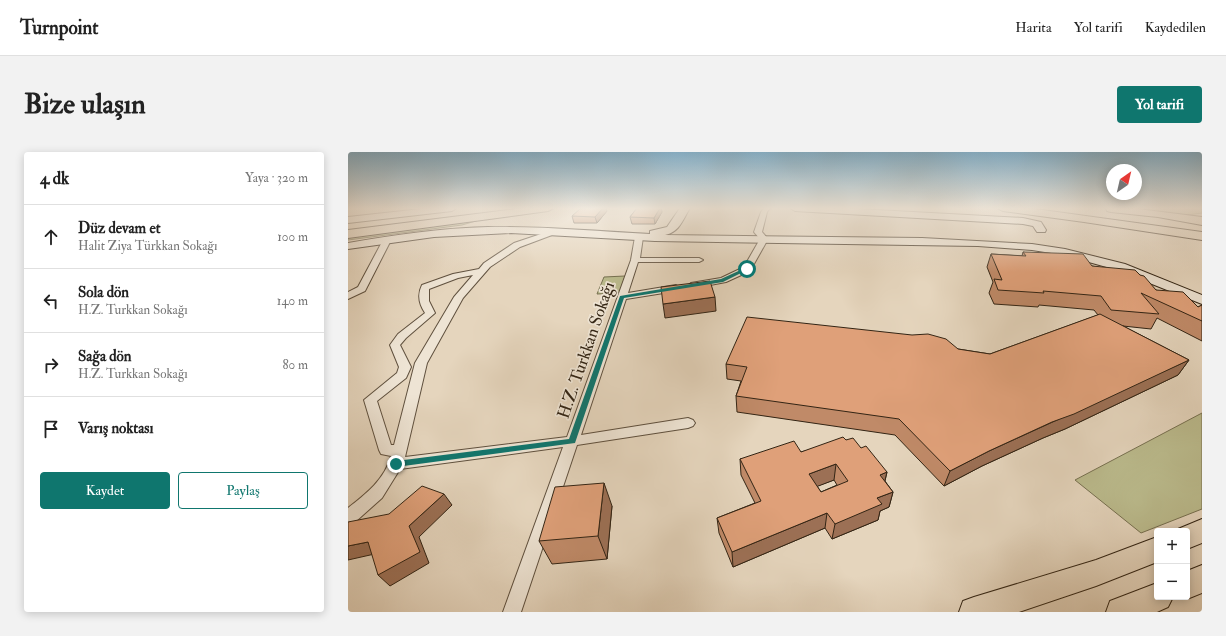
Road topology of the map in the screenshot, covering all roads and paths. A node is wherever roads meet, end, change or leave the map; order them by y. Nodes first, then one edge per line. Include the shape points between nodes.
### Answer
1 (383, 229) edge
2 (759, 229) edge
3 (1159, 229) edge
4 (1182, 229) edge
5 (671, 230) joint
6 (1042, 231) joint
7 (556, 232) junction
8 (1202, 232) edge
9 (348, 234) edge
10 (618, 234) junction
11 (1202, 236) edge
12 (639, 237) junction
13 (703, 238) junction
14 (764, 239) junction
15 (386, 241) junction
16 (978, 243) junction
17 (348, 246) edge
18 (348, 251) edge
19 (635, 260) junction
20 (699, 260) dead end
21 (1121, 267) junction
22 (485, 268) junction
23 (348, 296) edge
24 (622, 297) junction
25 (1202, 300) edge
26 (688, 423) dead end
27 (572, 441) junction
28 (400, 451) junction
29 (396, 464) junction
30 (348, 518) edge
31 (1202, 530) edge
32 (1190, 536) edge
33 (1154, 550) edge
34 (1202, 579) edge
35 (1190, 584) edge
36 (1154, 599) edge
37 (986, 610) edge
38 (512, 612) edge
39 (1121, 612) edge

1 - 9 highway
2 - 14 street
3 - 11 highway
4 - 8 highway
5 - 10 main road via 662,233
5 - 13 main road
6 - 16 main road via 1039,238 1032,241
6 - 21 main road via 1049,240 1060,246
7 - 10 main road
7 - 15 main road via 465,231 406,236
7 - 22 street via 517,245
10 - 12 main road
12 - 13 main road
12 - 19 street, H.Z. Turkkan Sokağı
13 - 14 main road
14 - 16 main road
14 - 24 street via 747,269 723,280
15 - 17 main road
15 - 18 main road
15 - 23 street via 362,289
16 - 21 main road via 1047,249
19 - 20 street
19 - 24 street, H.Z. Turkkan Sokağı
21 - 25 main road
22 - 28 street via 459,297 421,363
22 - 28 street via 425,287 422,298 430,313 399,338 395,346 406,367 402,375 370,400 386,450
24 - 27 street, H.Z. Turkkan Sokağı
26 - 27 street
27 - 29 street, H.Z. Turkkan Sokağı
27 - 38 street
28 - 29 street
29 - 30 street via 377,494
31 - 32 main road
33 - 37 main road via 1096,573
34 - 35 main road
36 - 39 main road

